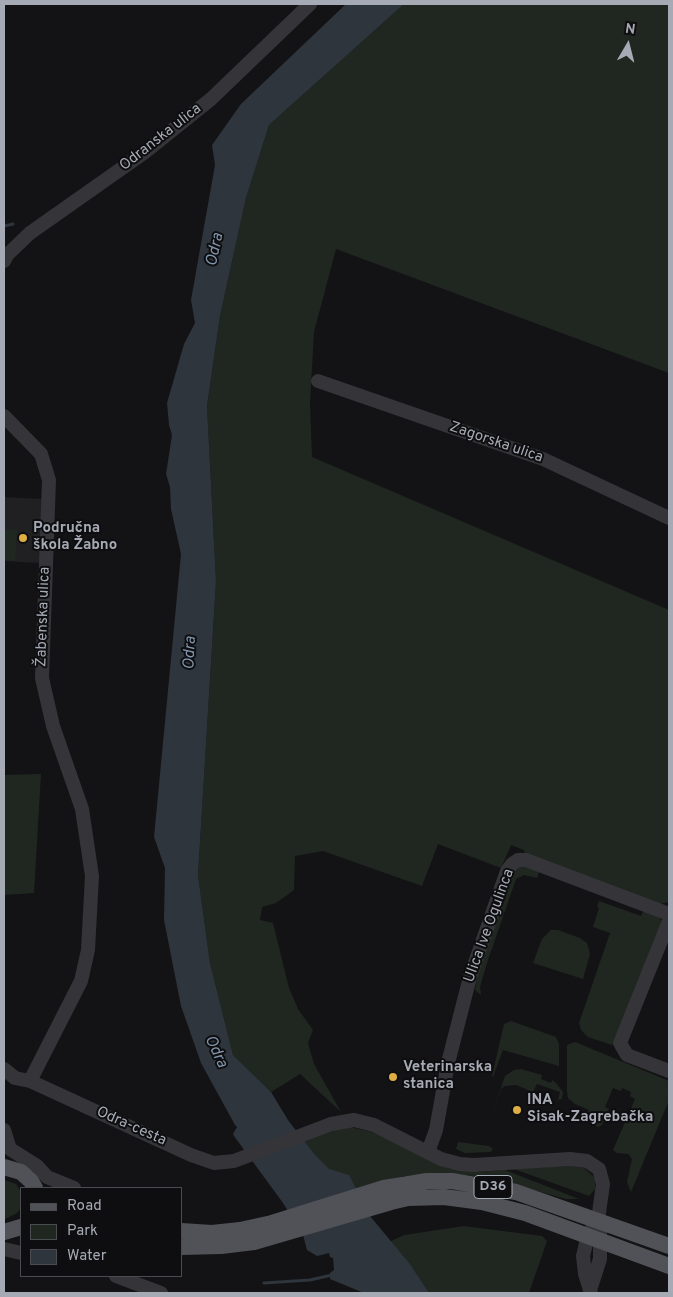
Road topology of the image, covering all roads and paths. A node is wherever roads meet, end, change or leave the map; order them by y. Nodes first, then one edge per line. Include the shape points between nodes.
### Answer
1 (310, 4) edge
2 (4, 261) edge
3 (318, 381) dead end
4 (4, 416) edge
5 (669, 518) edge
6 (669, 914) edge
7 (669, 921) edge
8 (4, 1068) edge
9 (669, 1071) edge
10 (30, 1081) junction
11 (4, 1130) edge
12 (428, 1152) junction
13 (8, 1165) edge
14 (34, 1187) edge
15 (71, 1187) edge
16 (388, 1195) junction
17 (598, 1220) junction
18 (20, 1227) edge
19 (276, 1229) junction
20 (182, 1231) edge
21 (4, 1232) edge
22 (595, 1238) junction
23 (669, 1246) edge
24 (182, 1247) edge
25 (4, 1249) edge
26 (20, 1253) edge
27 (669, 1266) edge
28 (117, 1277) edge
29 (132, 1288) edge
30 (590, 1292) edge
31 (161, 1293) edge

1 - 2 street, Odranska ulica via 211,99 145,152 30,233
3 - 5 street, Zagorska ulica via 543,459
4 - 10 street, Žabenska ulica via 41,454 49,480 42,678 53,726 82,809 89,850 91,910 85,967 75,996
6 - 12 street, Ulica Ive Ogulinca via 526,860 512,864 470,977 448,1063 436,1130
7 - 9 street via 620,1039 621,1049 627,1055
8 - 10 street, Odra-cesta via 18,1072
10 - 12 street, Odra-cesta via 190,1155 214,1162 234,1161 331,1124 354,1120 368,1123
11 - 15 street via 10,1149 37,1166 47,1178
12 - 17 street via 449,1162 474,1166 587,1161 594,1164 602,1176
13 - 14 main road via 26,1176
16 - 17 main road, D36 via 427,1181 474,1183 516,1192
16 - 19 main road, D36
16 - 22 main road, D36 via 475,1201 525,1213
17 - 22 street
17 - 23 main road, D36
18 - 21 main road
19 - 20 main road, D36
19 - 24 main road, D36 via 254,1242
22 - 27 main road, D36
22 - 30 street via 600,1259
25 - 26 street
28 - 29 street
29 - 31 street

